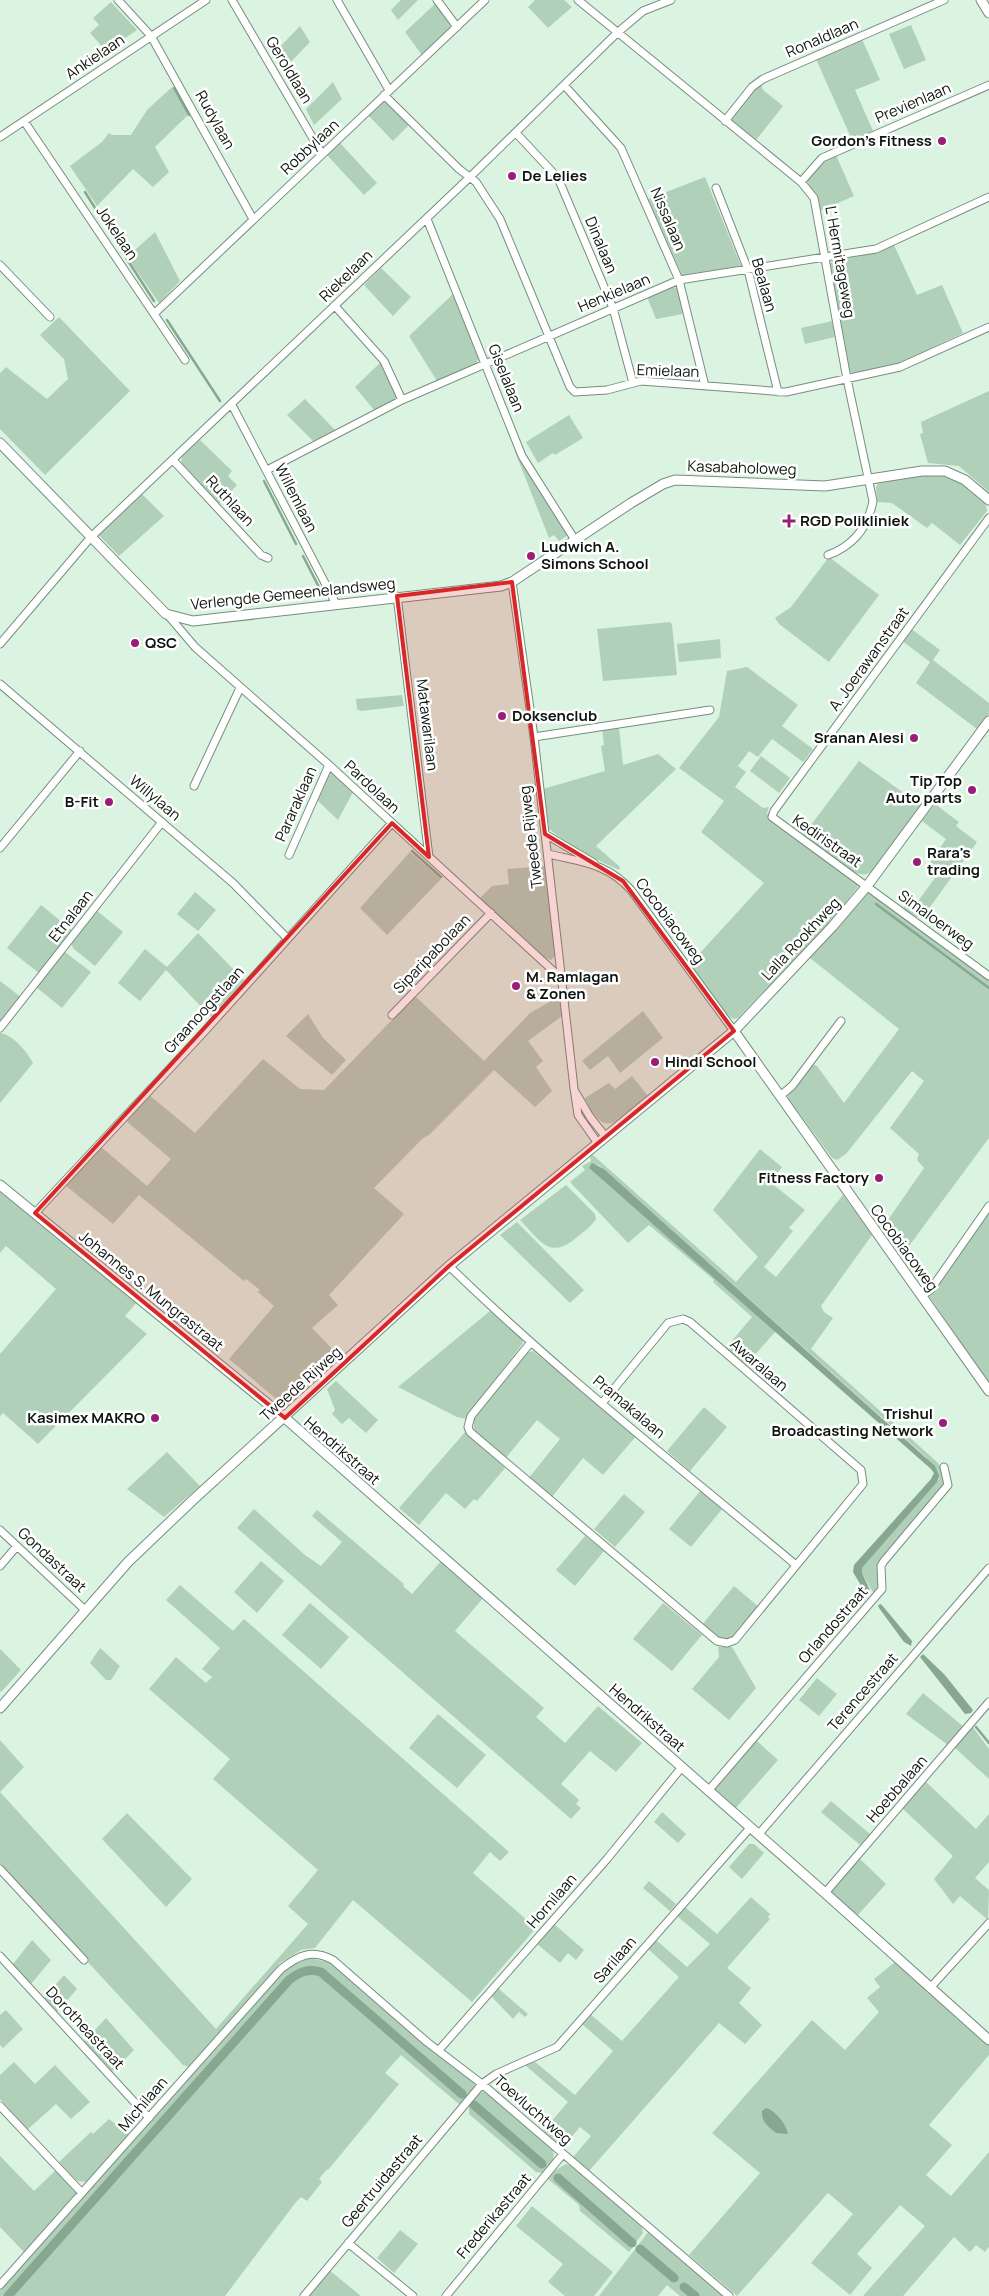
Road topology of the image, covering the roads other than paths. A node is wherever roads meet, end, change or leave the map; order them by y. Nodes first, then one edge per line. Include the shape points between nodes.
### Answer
1 (118, 0) edge
2 (206, 0) edge
3 (232, 0) edge
4 (337, 0) edge
5 (438, 0) edge
6 (485, 0) edge
7 (578, 0) edge
8 (670, 0) edge
9 (944, 0) edge
10 (981, 0) edge
11 (989, 13) edge
12 (457, 26) junction
13 (617, 33) junction
14 (151, 36) junction
15 (564, 85) junction
16 (989, 85) edge
17 (387, 92) junction
18 (725, 120) junction
19 (24, 121) junction
20 (516, 132) junction
21 (0, 137) edge
22 (322, 154) junction
23 (470, 177) junction
24 (800, 182) junction
25 (716, 188) dead end
26 (989, 197) edge
27 (426, 218) junction
28 (253, 219) junction
29 (825, 259) junction
30 (0, 265) edge
31 (748, 270) junction
32 (679, 280) junction
33 (335, 306) junction
34 (613, 308) junction
35 (154, 314) junction
36 (50, 316) dead end
37 (989, 327) edge
38 (549, 335) junction
39 (185, 360) dead end
40 (485, 363) junction
41 (847, 379) junction
42 (633, 383) junction
43 (705, 386) junction
44 (778, 392) junction
45 (402, 400) junction
46 (232, 405) junction
47 (1, 446) edge
48 (173, 460) junction
49 (267, 470) junction
50 (868, 478) junction
51 (989, 500) edge
52 (989, 518) edge
53 (91, 537) junction
54 (575, 540) junction
55 (828, 555) dead end
56 (268, 558) dead end
57 (512, 582) junction
58 (397, 596) junction
59 (336, 604) junction
60 (166, 614) junction
61 (0, 644) edge
62 (0, 684) edge
63 (240, 688) junction
64 (710, 710) dead end
65 (989, 721) edge
66 (534, 737) junction
67 (80, 751) junction
68 (329, 765) junction
69 (194, 786) dead end
70 (772, 817) joint
71 (162, 822) junction
72 (392, 823) junction
73 (545, 834) junction
74 (0, 848) edge
75 (548, 854) junction
76 (289, 855) dead end
77 (429, 857) junction
78 (602, 868) junction
79 (867, 886) junction
80 (491, 913) junction
81 (287, 938) junction
82 (989, 976) edge
83 (562, 978) junction
84 (392, 1015) dead end
85 (841, 1021) dead end
86 (0, 1028) edge
87 (734, 1031) junction
88 (574, 1088) junction
89 (780, 1096) junction
90 (605, 1136) junction
91 (597, 1142) junction
92 (0, 1184) edge
93 (989, 1206) edge
94 (35, 1213) junction
95 (448, 1266) junction
96 (922, 1296) junction
97 (531, 1342) junction
98 (989, 1391) edge
99 (603, 1402) junction
100 (284, 1418) junction
101 (944, 1467) dead end
102 (0, 1530) edge
103 (17, 1546) junction
104 (796, 1565) junction
105 (0, 1566) edge
106 (989, 1568) edge
107 (84, 1610) junction
108 (989, 1702) edge
109 (0, 1708) edge
110 (682, 1767) junction
111 (708, 1791) junction
112 (750, 1828) junction
113 (758, 1835) junction
114 (0, 1869) edge
115 (825, 1893) junction
116 (989, 1923) edge
117 (314, 1954) joint
118 (0, 1956) edge
119 (84, 1960) dead end
120 (930, 1988) junction
121 (989, 2040) edge
122 (439, 2050) junction
123 (482, 2084) junction
124 (0, 2106) edge
125 (149, 2118) junction
126 (563, 2154) junction
127 (82, 2192) junction
128 (348, 2243) junction
129 (0, 2285) edge
130 (304, 2296) edge
131 (413, 2296) edge
132 (446, 2296) edge
133 (730, 2296) edge

1 - 14 street, Rudylaan
2 - 14 street, Ankielaan
3 - 22 street, Geroldlaan
4 - 17 street, Emielaan
5 - 12 street
6 - 12 street, Robbylaan
7 - 13 street, L' Hermitageweg
8 - 13 street, Riekelaan via 643,11
9 - 18 street, Ronaldlaan via 763,79 752,87
10 - 11 street
12 - 17 street, Robbylaan
13 - 15 street, Riekelaan
13 - 18 street, L' Hermitageweg
14 - 19 street, Ankielaan
14 - 28 street, Rudylaan
15 - 20 street, Riekelaan
15 - 32 street, Nissalaan via 621,148
16 - 24 street, Previenlaan via 822,158
17 - 22 street, Robbylaan
17 - 23 street, Emielaan
18 - 24 street, L' Hermitageweg
19 - 21 street, Ankielaan
19 - 35 street, Jokelaan
20 - 23 street, Riekelaan
20 - 34 street, Dinalaan via 558,178
22 - 28 street, Robbylaan
23 - 27 street, Riekelaan
23 - 38 street, Emielaan via 500,219
24 - 29 street, L' Hermitageweg via 814,198
25 - 31 street, Bealaan
26 - 29 street, Henkielaan via 876,249
27 - 33 street, Riekelaan
27 - 40 street, Giselalaan
28 - 35 street, Robbylaan
29 - 31 street, Henkielaan
29 - 41 street, L' Hermitageweg
30 - 36 street
31 - 32 street, Henkielaan
31 - 44 street, Bealaan
32 - 34 street, Henkielaan
32 - 43 street, Nissalaan
33 - 45 street via 384,362
33 - 46 street, Riekelaan
34 - 38 street, Henkielaan
34 - 42 street, Dinalaan
35 - 39 street, Jokelaan
37 - 41 street, Emielaan via 900,367
38 - 40 street, Henkielaan
38 - 42 street, Emielaan via 575,392 607,390
40 - 45 street, Henkielaan
40 - 54 street, Giselalaan via 522,456
41 - 44 street, Emielaan via 824,386
41 - 50 street, L' Hermitageweg
42 - 43 street, Emielaan
43 - 44 street, Emielaan
45 - 49 street, Henkielaan
46 - 48 street, Riekelaan
46 - 49 street, Willemlaan
47 - 53 street
48 - 53 street, Riekelaan
48 - 56 street, Ruthlaan via 261,555
49 - 59 street, Willemlaan
50 - 51 street, Kasabaholoweg via 945,471 965,480
50 - 54 street, Kasabaholoweg via 825,486 675,480 644,495
50 - 55 street, L' Hermitageweg via 873,501 868,520 852,542
52 - 70 street, A. Joerawanstraat
53 - 60 street
53 - 61 street, Riekelaan
54 - 57 street, Kasabaholoweg
57 - 58 street, Verlengde Gemeenelandsweg via 501,586
57 - 66 street, Tweede Rijweg
58 - 59 street, Verlengde Gemeenelandsweg
58 - 77 street, Matawarilaan
59 - 60 street, Verlengde Gemeenelandsweg via 215,620 194,621
60 - 63 street, Pardolaan via 195,647
62 - 67 street, Willylaan
63 - 68 street, Pardolaan
63 - 69 street
64 - 66 street
65 - 79 street, Lalla Rookhweg
66 - 73 street, Tweede Rijweg
67 - 71 street, Willylaan
67 - 74 street
68 - 72 street, Pardolaan
68 - 76 street, Pararaklaan
70 - 79 street, Kediristraat
71 - 81 street, Willylaan via 233,883
71 - 86 street, Etnalaan
72 - 77 street, Pardolaan
72 - 81 street, Graanoogstlaan
73 - 75 street, Tweede Rijweg
73 - 78 street, Cocobiacoweg
75 - 78 street, Cocobiacoweg
75 - 83 street, Tweede Rijweg
77 - 80 street, Pardolaan
78 - 87 street, Cocobiacoweg via 616,874 631,890
79 - 82 street, Simaloerweg
79 - 87 street, Lalla Rookhweg
80 - 83 street, Pardolaan
80 - 84 street, Siparipabolaan
81 - 94 street, Graanoogstlaan
83 - 88 street, Tweede Rijweg
85 - 89 street via 792,1086
87 - 89 street, Cocobiacoweg
87 - 90 street, Lalla Rookhweg
88 - 90 street, Tweede Rijweg
88 - 91 street, Tweede Rijweg via 578,1115
89 - 96 street, Cocobiacoweg
90 - 91 street, Lalla Rookhweg
91 - 95 street, Tweede Rijweg
92 - 94 street, Johannes S. Mungrastraat
93 - 96 street via 936,1283
94 - 100 street, Johannes S. Mungrastraat
95 - 97 street, Pramakalaan
95 - 100 street, Tweede Rijweg
96 - 98 street, Cocobiacoweg
97 - 99 street, Pramakalaan
97 - 104 street via 471,1416 470,1432 712,1639 727,1643 735,1640
99 - 104 street, Pramakalaan
99 - 104 street, Awaralaan via 668,1324 683,1319 690,1322 863,1474 861,1489
100 - 107 street, Tweede Rijweg via 128,1562
100 - 110 street, Hendrikstraat
101 - 111 street, Orlandostraat via 948,1484 881,1566 882,1589
102 - 103 street, Gondastraat
103 - 105 street
103 - 107 street, Gondastraat
106 - 113 street, Terencestraat
107 - 109 street, Tweede Rijweg
108 - 115 street, Hoebbalaan
110 - 111 street, Hendrikstraat
110 - 122 street, Hornilaan via 607,1859
111 - 112 street, Hendrikstraat
112 - 113 street, Hendrikstraat
112 - 123 street, Sarilaan via 557,2047 496,2074
113 - 115 street, Hendrikstraat
114 - 119 street
115 - 120 street, Hendrikstraat
116 - 120 street
117 - 122 street, Toevluchtweg via 333,1960
117 - 125 street, Michilaan via 296,1957 281,1968
118 - 125 street, Dorotheastraat
120 - 121 street, Hendrikstraat
122 - 123 street, Toevluchtweg
123 - 126 street, Toevluchtweg
123 - 128 street, Geertruidastraat
124 - 127 street
125 - 127 street, Michilaan
126 - 132 street, Frederikastraat
126 - 133 street, Toevluchtweg
127 - 129 street, Michilaan
128 - 130 street, Geertruidastraat
128 - 131 street

